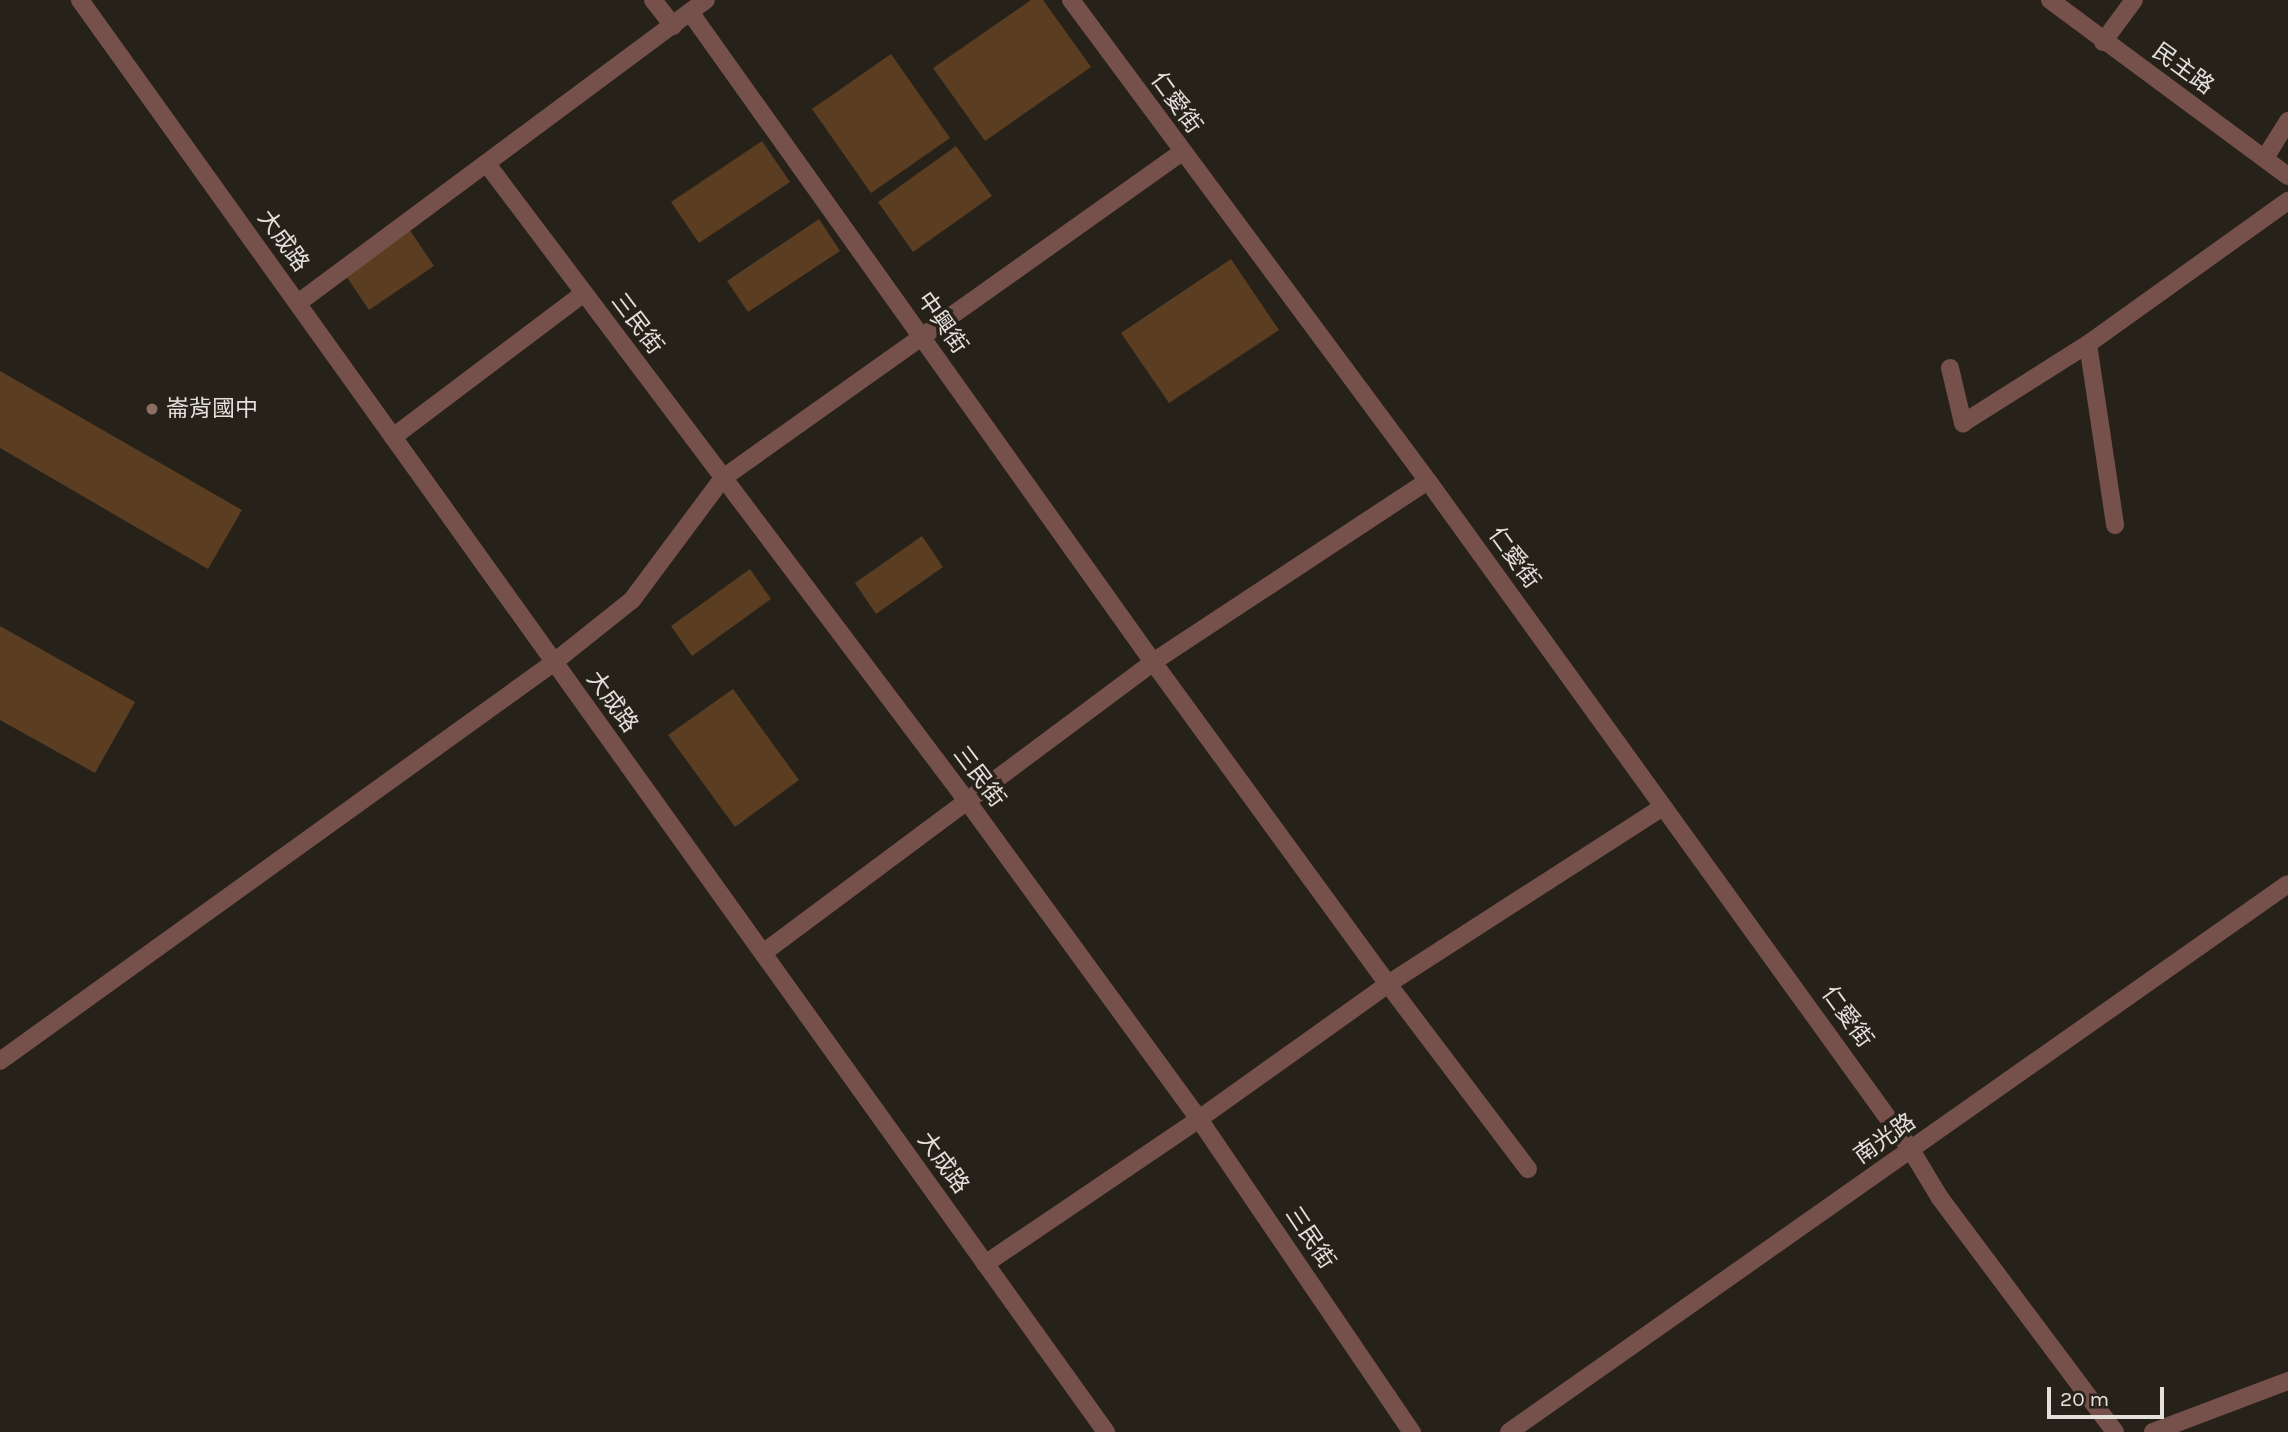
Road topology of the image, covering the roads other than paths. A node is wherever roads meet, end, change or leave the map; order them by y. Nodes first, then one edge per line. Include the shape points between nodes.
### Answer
1 (80, 0) edge
2 (653, 0) edge
3 (706, 0) edge
4 (1070, 0) edge
5 (2050, 0) edge
6 (2134, 0) edge
7 (690, 12) junction
8 (673, 26) junction
9 (2103, 42) junction
10 (2288, 121) edge
11 (1182, 152) junction
12 (2265, 158) junction
13 (487, 164) junction
14 (2288, 176) edge
15 (2288, 201) edge
16 (584, 293) junction
17 (298, 303) junction
18 (921, 336) junction
19 (2088, 344) junction
20 (1950, 368) dead end
21 (393, 437) junction
22 (723, 478) junction
23 (1428, 481) junction
24 (2115, 525) dead end
25 (1153, 662) junction
26 (553, 663) junction
27 (967, 801) junction
28 (1664, 807) junction
29 (2288, 884) edge
30 (762, 953) junction
31 (1388, 984) junction
32 (0, 1061) edge
33 (1199, 1119) junction
34 (1911, 1150) junction
35 (1528, 1169) dead end
36 (985, 1264) junction
37 (2288, 1381) edge
38 (1106, 1432) edge
39 (1412, 1432) edge
40 (1508, 1432) edge
41 (2115, 1432) edge
42 (2153, 1432) edge

1 - 17 street, 大成路
2 - 8 street
3 - 7 street
4 - 11 street, 仁愛街
5 - 9 street, 民主路
6 - 9 street
7 - 8 street
7 - 18 street, 中興街
8 - 13 street
9 - 12 street, 民主路
10 - 12 street
11 - 18 street
11 - 23 street, 仁愛街
12 - 14 street, 民主路
13 - 16 street, 三民街
13 - 17 street
15 - 19 street
16 - 21 street
16 - 22 street, 三民街
17 - 21 street, 大成路
18 - 22 street
18 - 25 street, 中興街
19 - 20 street via 1963,424
19 - 24 street
21 - 26 street, 大成路
22 - 26 street via 632,600
22 - 27 street, 三民街
23 - 25 street
23 - 28 street, 仁愛街
25 - 27 street
25 - 31 street
26 - 30 street, 大成路
26 - 32 street
27 - 30 street
27 - 33 street, 三民街
28 - 31 street
28 - 34 street, 仁愛街
29 - 34 street, 南光路
30 - 36 street, 大成路
31 - 33 street
31 - 35 street
33 - 36 street
33 - 39 street, 三民街
34 - 40 street, 南光路
34 - 41 street, 仁愛街 via 1940,1198
36 - 38 street, 大成路
37 - 42 street

